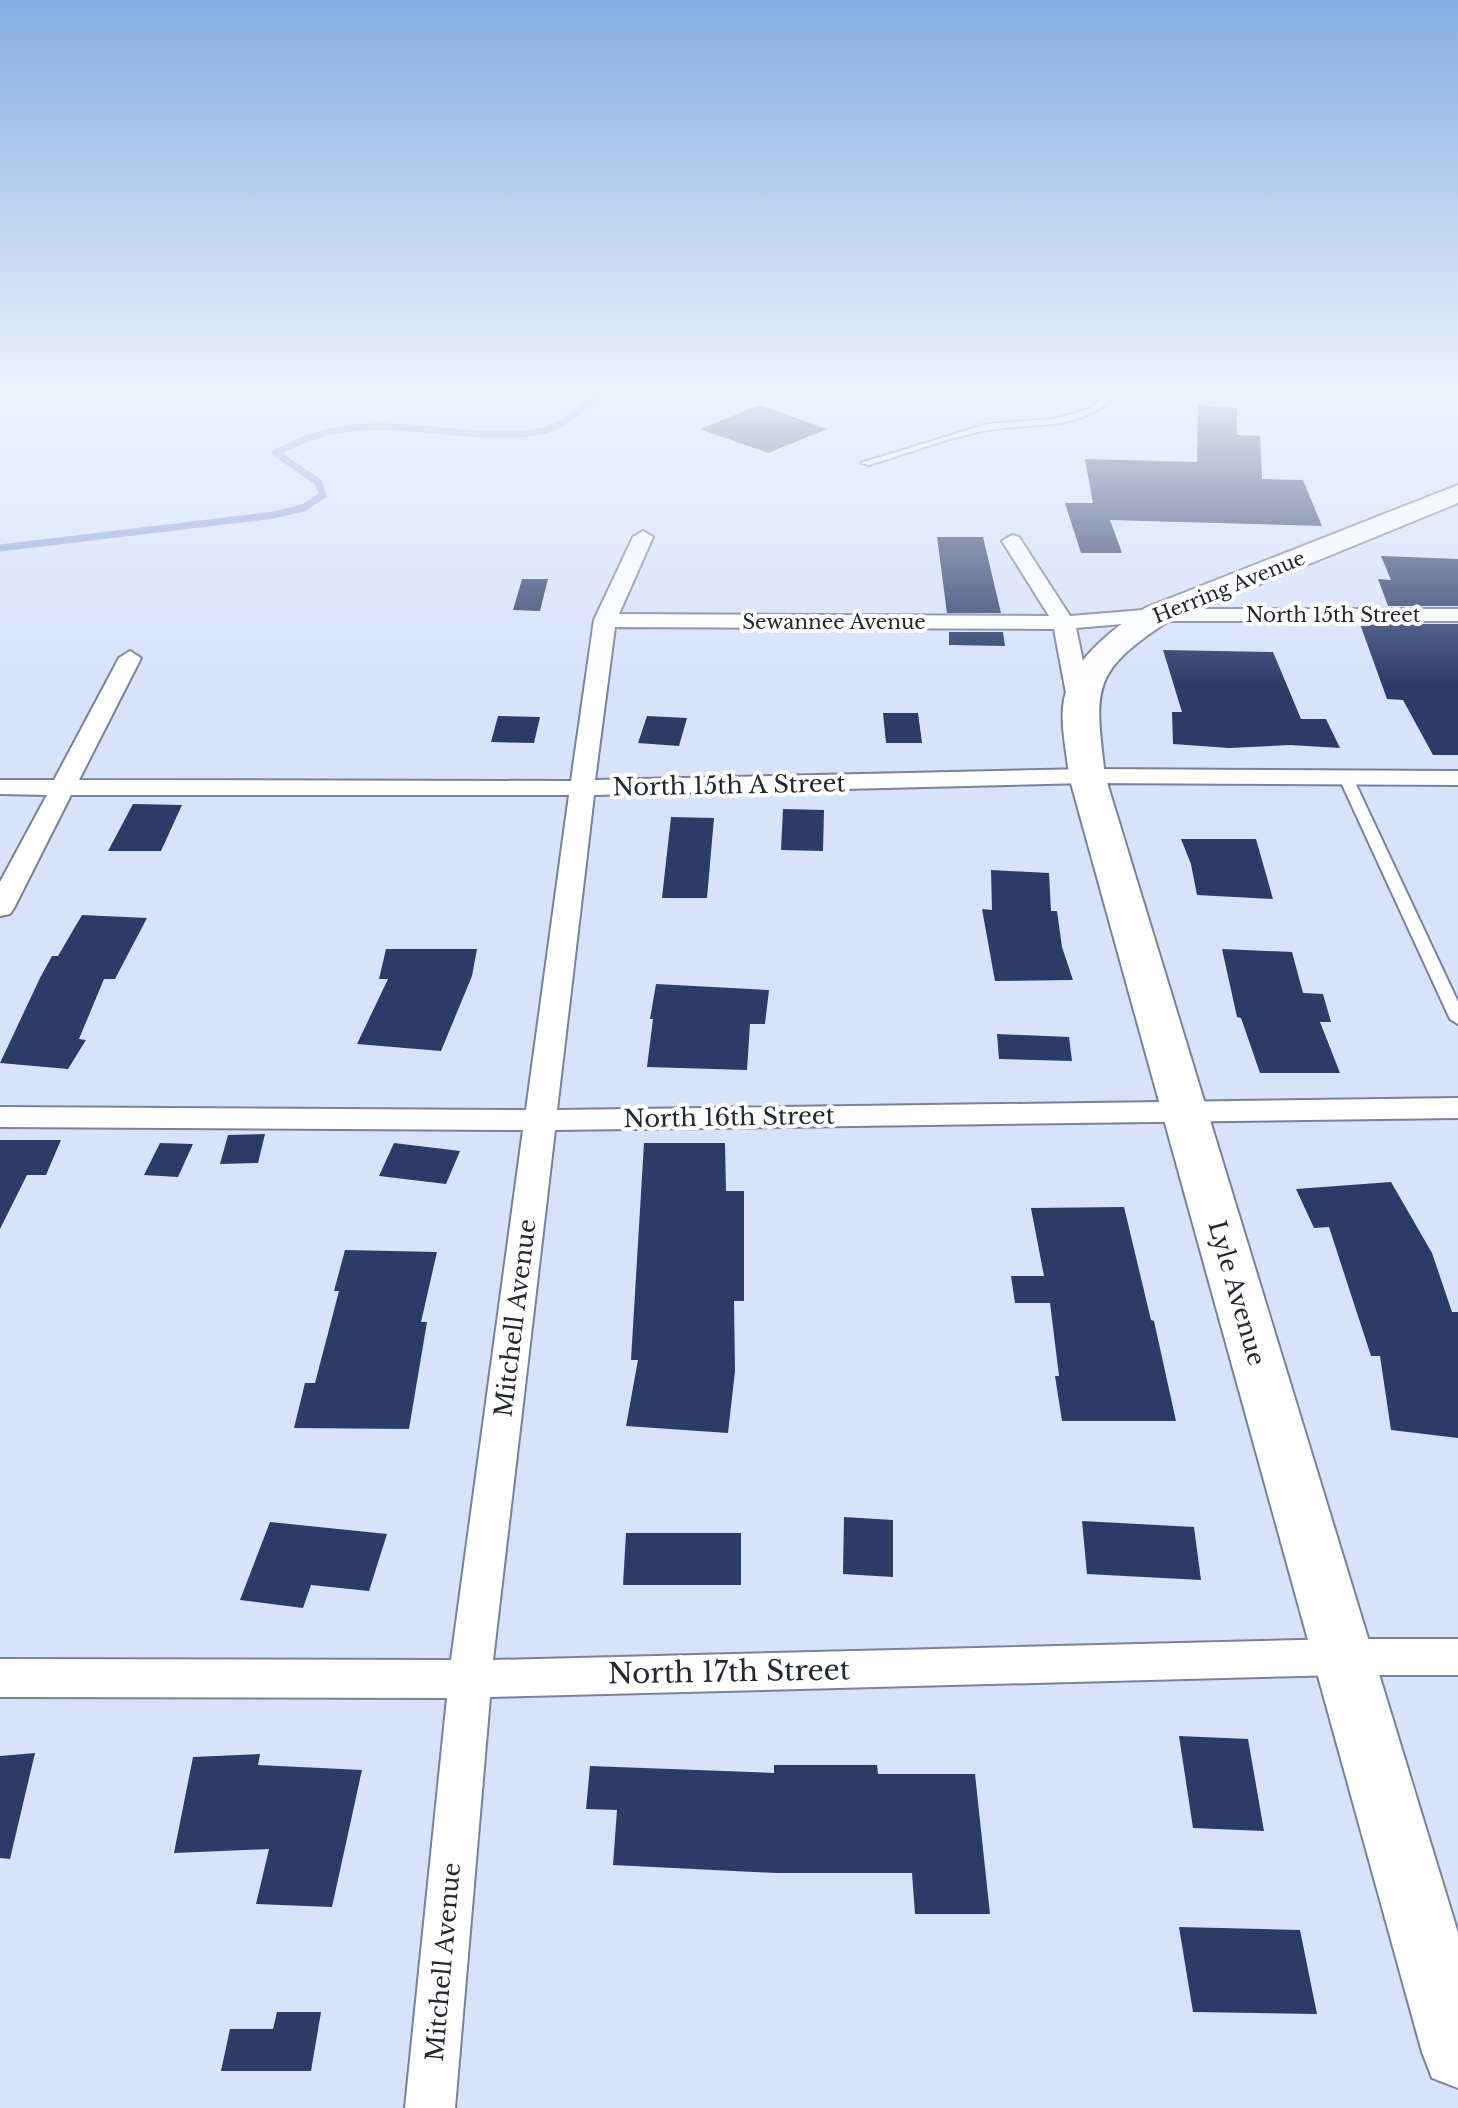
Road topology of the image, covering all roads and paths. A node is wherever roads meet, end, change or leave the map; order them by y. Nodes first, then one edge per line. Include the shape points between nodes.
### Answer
1 (1458, 493) edge
2 (1427, 507) junction
3 (1458, 508) edge
4 (643, 537) dead end
5 (1012, 541) dead end
6 (1156, 615) junction
7 (1458, 615) edge
8 (605, 620) junction
9 (1064, 623) junction
10 (130, 658) dead end
11 (1080, 704) junction
12 (1087, 776) junction
13 (1346, 778) junction
14 (1458, 778) edge
15 (0, 787) edge
16 (582, 788) junction
17 (63, 789) junction
18 (0, 908) edge
19 (1458, 1019) edge
20 (1458, 1108) edge
21 (1184, 1109) junction
22 (0, 1117) edge
23 (540, 1120) junction
24 (1342, 1657) junction
25 (1458, 1657) edge
26 (0, 1678) edge
27 (470, 1679) junction
28 (1458, 2052) edge
29 (430, 2108) edge

1 - 2 main road, Herring Avenue
2 - 3 main road
2 - 6 main road, Herring Avenue
4 - 8 street, Mitchell Avenue
5 - 9 street, Lyle Avenue
6 - 7 street, North 15th Street
6 - 9 street, North 15th Street
6 - 11 main road, Herring Avenue via 1109,651 1094,670
8 - 9 street, Sewannee Avenue
8 - 16 street, Mitchell Avenue
9 - 11 street, Lyle Avenue
10 - 17 street
11 - 12 main road, Lyle Avenue
12 - 13 street, North 15th A Street
12 - 16 street, North 15th A Street
12 - 21 main road, Lyle Avenue
13 - 14 street, North 15th A Street
13 - 19 lane
15 - 17 street, North 15th A Street
16 - 17 street, North 15th A Street
16 - 23 street, Mitchell Avenue
17 - 18 street
20 - 21 street, North 16th Street
21 - 23 street, North 16th Street
21 - 24 main road, Lyle Avenue
22 - 23 street, North 16th Street
23 - 27 street, Mitchell Avenue
24 - 25 street, North 17th Street
24 - 27 street, North 17th Street
24 - 28 main road, Lyle Avenue via 1432,1918
26 - 27 street, North 17th Street
27 - 29 street, Mitchell Avenue

